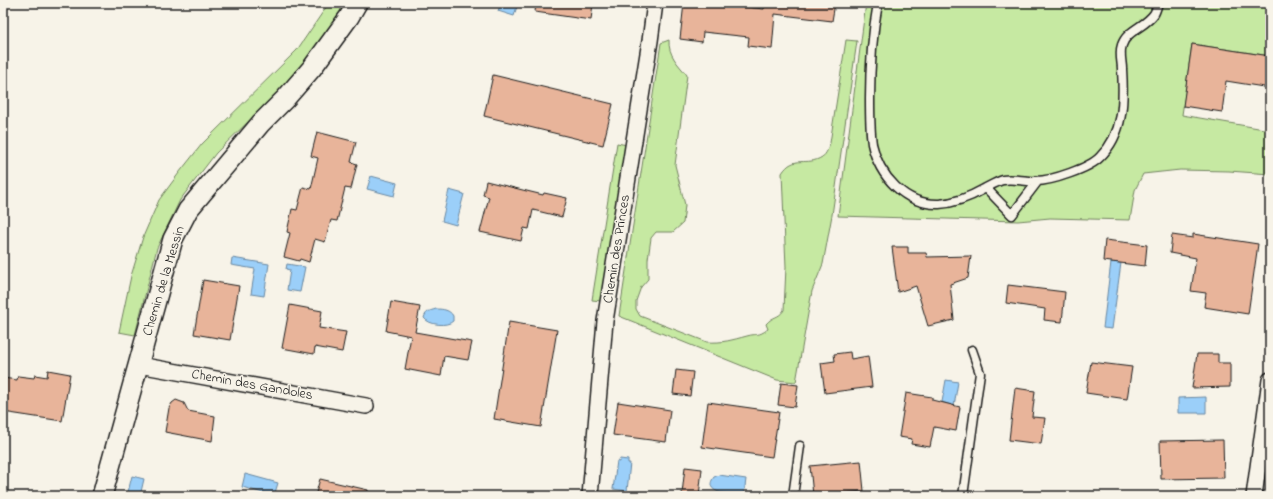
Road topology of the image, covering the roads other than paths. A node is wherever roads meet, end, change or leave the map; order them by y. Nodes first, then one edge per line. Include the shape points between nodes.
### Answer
1 (358, 3) edge
2 (655, 3) edge
3 (878, 3) edge
4 (1158, 3) edge
5 (1038, 181) junction
6 (986, 188) junction
7 (972, 350) dead end
8 (139, 365) junction
9 (1270, 380) edge
10 (366, 406) dead end
11 (800, 446) dead end
12 (102, 496) edge
13 (590, 496) edge
14 (793, 496) edge
15 (963, 496) edge
16 (1254, 496) edge

1 - 8 street, Chemin de la Messin via 312,68 261,123 188,210 174,240
2 - 13 street, Chemin des Princes via 605,321
3 - 6 lane via 872,47 870,103 873,145 879,164 897,188 917,201 948,203
4 - 5 lane via 1154,14 1128,36 1121,47 1123,107 1112,142 1100,158 1093,162
5 - 6 lane via 1004,180
5 - 6 lane via 1012,215
7 - 15 lane via 980,373
8 - 10 street, Chemin des Gandoles
8 - 12 street, Chemin de la Messin
9 - 16 street
11 - 14 lane

